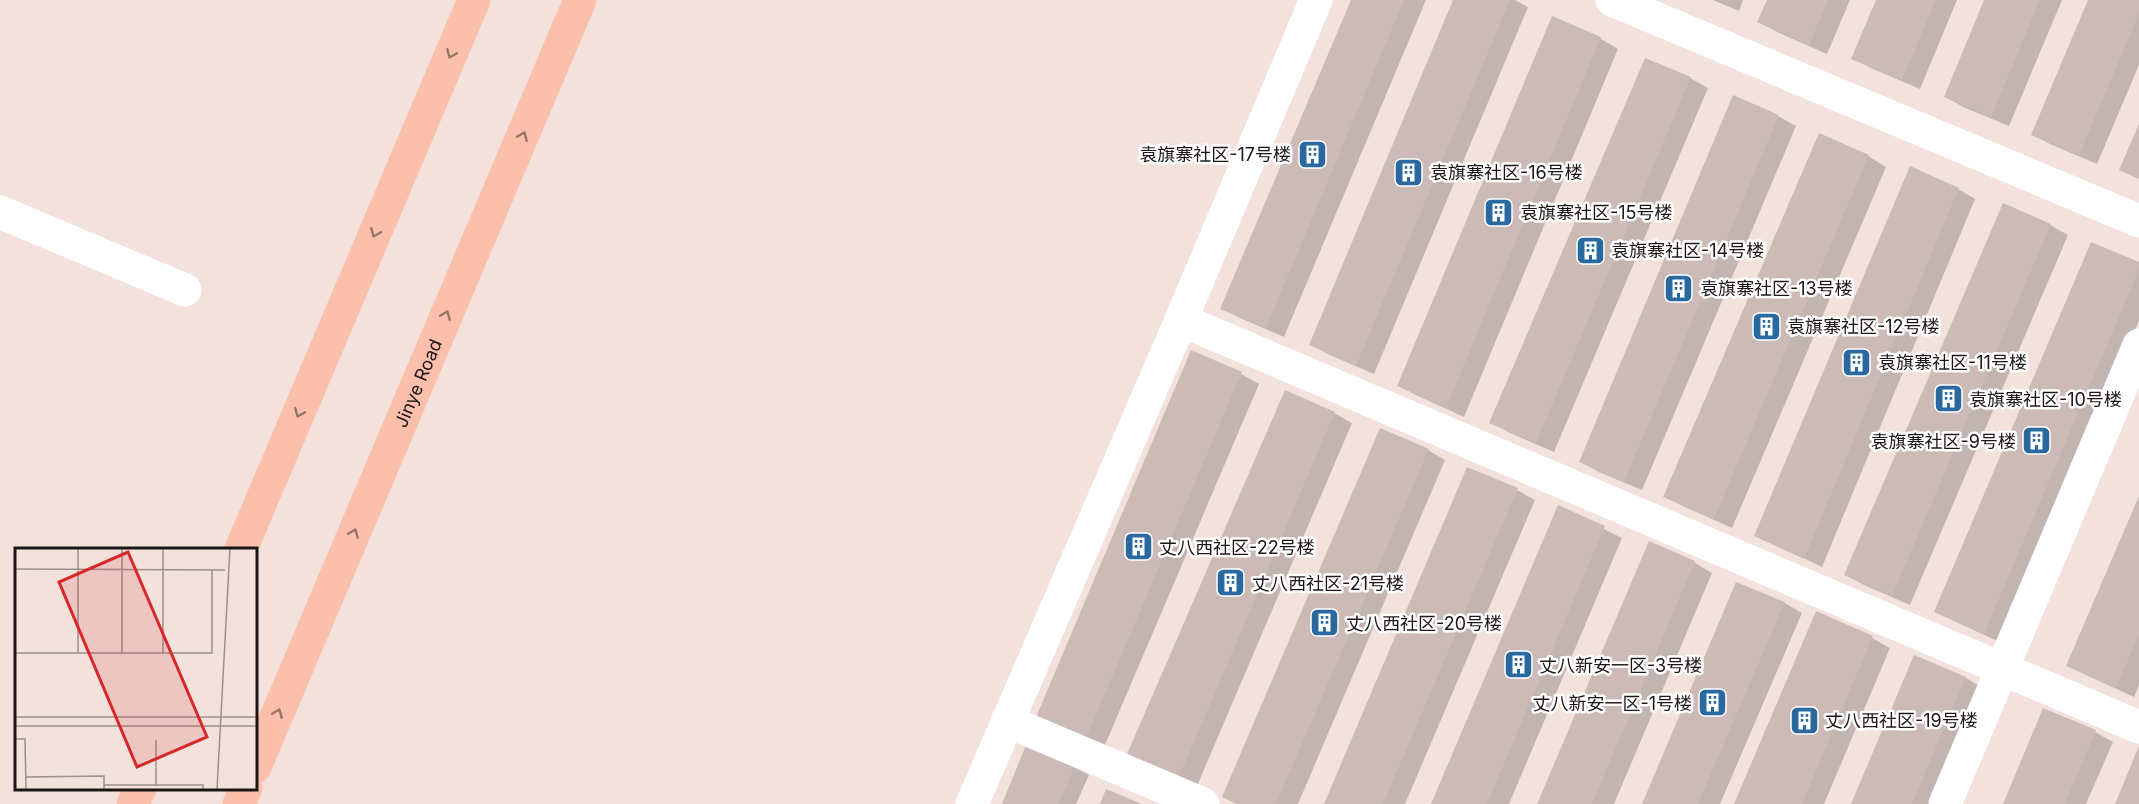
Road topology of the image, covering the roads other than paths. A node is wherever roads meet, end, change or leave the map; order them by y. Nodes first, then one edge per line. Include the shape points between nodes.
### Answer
1 (474, 0) edge
2 (580, 0) edge
3 (1316, 0) edge
4 (1612, 0) edge
5 (0, 212) edge
6 (2139, 221) edge
7 (185, 290) dead end
8 (1181, 320) junction
9 (2139, 345) edge
10 (241, 548) edge
11 (2003, 669) junction
12 (1007, 721) junction
13 (2139, 727) edge
14 (256, 765) edge
15 (140, 789) edge
16 (246, 789) edge
17 (133, 804) edge
18 (239, 804) edge
19 (972, 804) edge
20 (1203, 804) edge
21 (1945, 804) edge

1 -> 10 main road
14 -> 2 main road, Jinye Road
3 - 8 street
4 - 6 street
5 - 7 street
8 - 11 street
8 - 12 street
9 - 11 street
11 - 13 street
11 - 21 street
12 - 19 street
12 - 20 street
15 - 17 main road
16 - 18 main road

